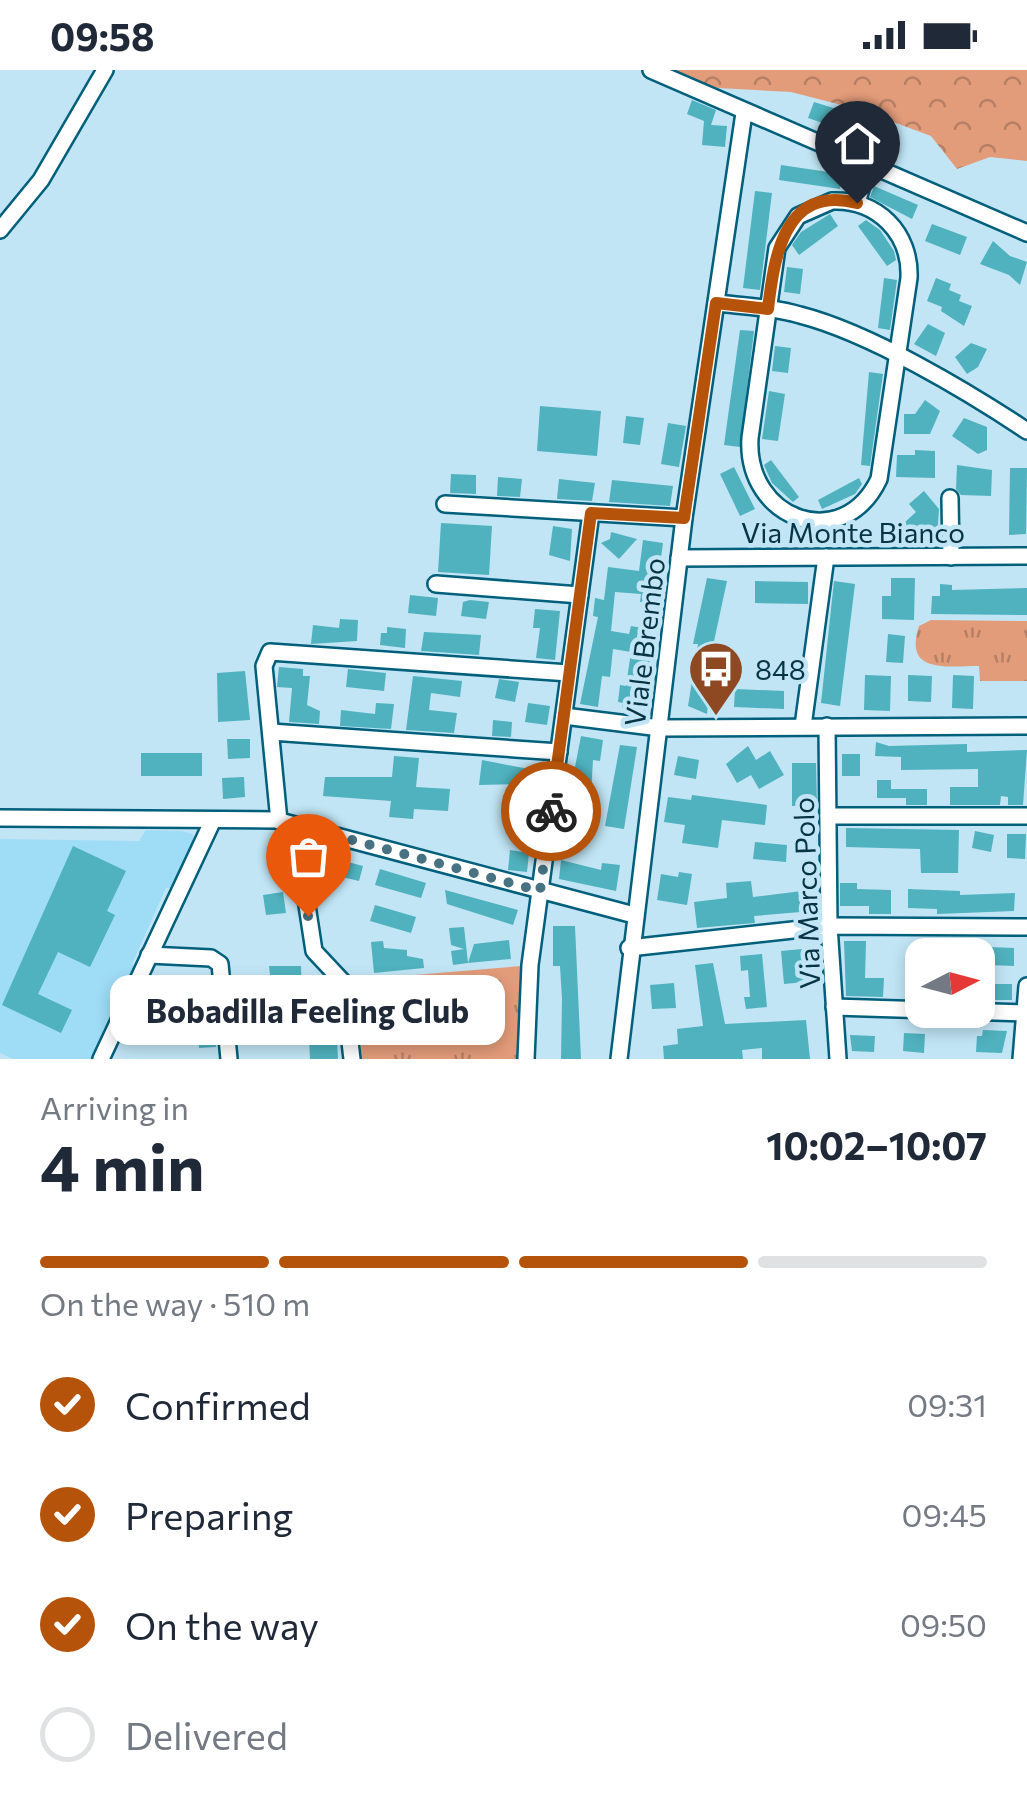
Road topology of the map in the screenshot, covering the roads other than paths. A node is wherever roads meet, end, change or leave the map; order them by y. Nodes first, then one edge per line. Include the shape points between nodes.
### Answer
1 (105, 70) edge
2 (652, 70) edge
3 (744, 112) junction
4 (868, 165) junction
5 (857, 203) junction
6 (0, 230) edge
7 (1027, 232) edge
8 (716, 303) junction
9 (768, 309) junction
10 (899, 358) junction
11 (1026, 427) edge
12 (950, 498) dead end
13 (445, 504) dead end
14 (591, 513) junction
15 (684, 518) junction
16 (951, 556) junction
17 (1027, 556) edge
18 (826, 557) junction
19 (679, 558) junction
20 (436, 584) dead end
21 (580, 595) junction
22 (570, 673) junction
23 (564, 716) junction
24 (802, 726) junction
25 (828, 726) junction
26 (1027, 726) edge
27 (660, 728) junction
28 (271, 732) junction
29 (559, 752) junction
30 (828, 816) junction
31 (1027, 816) edge
32 (0, 818) edge
33 (213, 820) junction
34 (279, 821) junction
35 (301, 826) junction
36 (540, 891) junction
37 (634, 914) junction
38 (829, 926) junction
39 (1027, 927) edge
40 (629, 948) junction
41 (149, 956) junction
42 (1027, 986) edge
43 (834, 1007) junction
44 (1025, 1013) edge
45 (100, 1059) edge
46 (230, 1059) edge
47 (352, 1059) edge
48 (526, 1059) edge
49 (618, 1059) edge
50 (838, 1059) edge
51 (1021, 1059) edge

1 - 6 street via 44,175
2 - 3 street
3 - 4 street
3 - 8 street, Viale Brembo
4 - 5 street
4 - 7 street
5 - 9 street via 823,202 792,223 777,248
5 - 10 street via 892,224 908,256
8 - 9 street
8 - 15 street, Viale Brembo
9 - 10 street via 816,320
9 - 10 street via 750,462 763,495 797,518 837,517 876,488
10 - 11 street
12 - 16 street
13 - 14 street
14 - 15 street
14 - 21 street
15 - 19 street, Viale Brembo
16 - 17 street, Via Monte Bianco
16 - 18 street, Via Monte Bianco
18 - 19 street, Via Monte Bianco
18 - 24 street
19 - 27 street, Viale Brembo
20 - 21 street
21 - 22 street
22 - 23 street
22 - 28 street via 270,652 264,666
23 - 27 street
23 - 29 street
24 - 25 street
24 - 27 street
25 - 26 street
25 - 30 street, Via Marco Polo
27 - 37 street, Viale Brembo
28 - 29 street
28 - 34 street
29 - 36 street
30 - 31 street
30 - 38 street, Via Marco Polo
32 - 33 street
33 - 34 street
33 - 41 street
34 - 35 street
35 - 36 street
35 - 47 street via 298,853 314,950 344,982
36 - 37 street
36 - 48 street
37 - 40 street, Viale Brembo
38 - 39 street
38 - 40 street
38 - 43 street, Via Marco Polo
40 - 49 street, Viale Brembo
41 - 45 street
41 - 46 street via 220,964
42 - 44 street
43 - 44 street
43 - 50 street, Via Marco Polo
44 - 51 street

